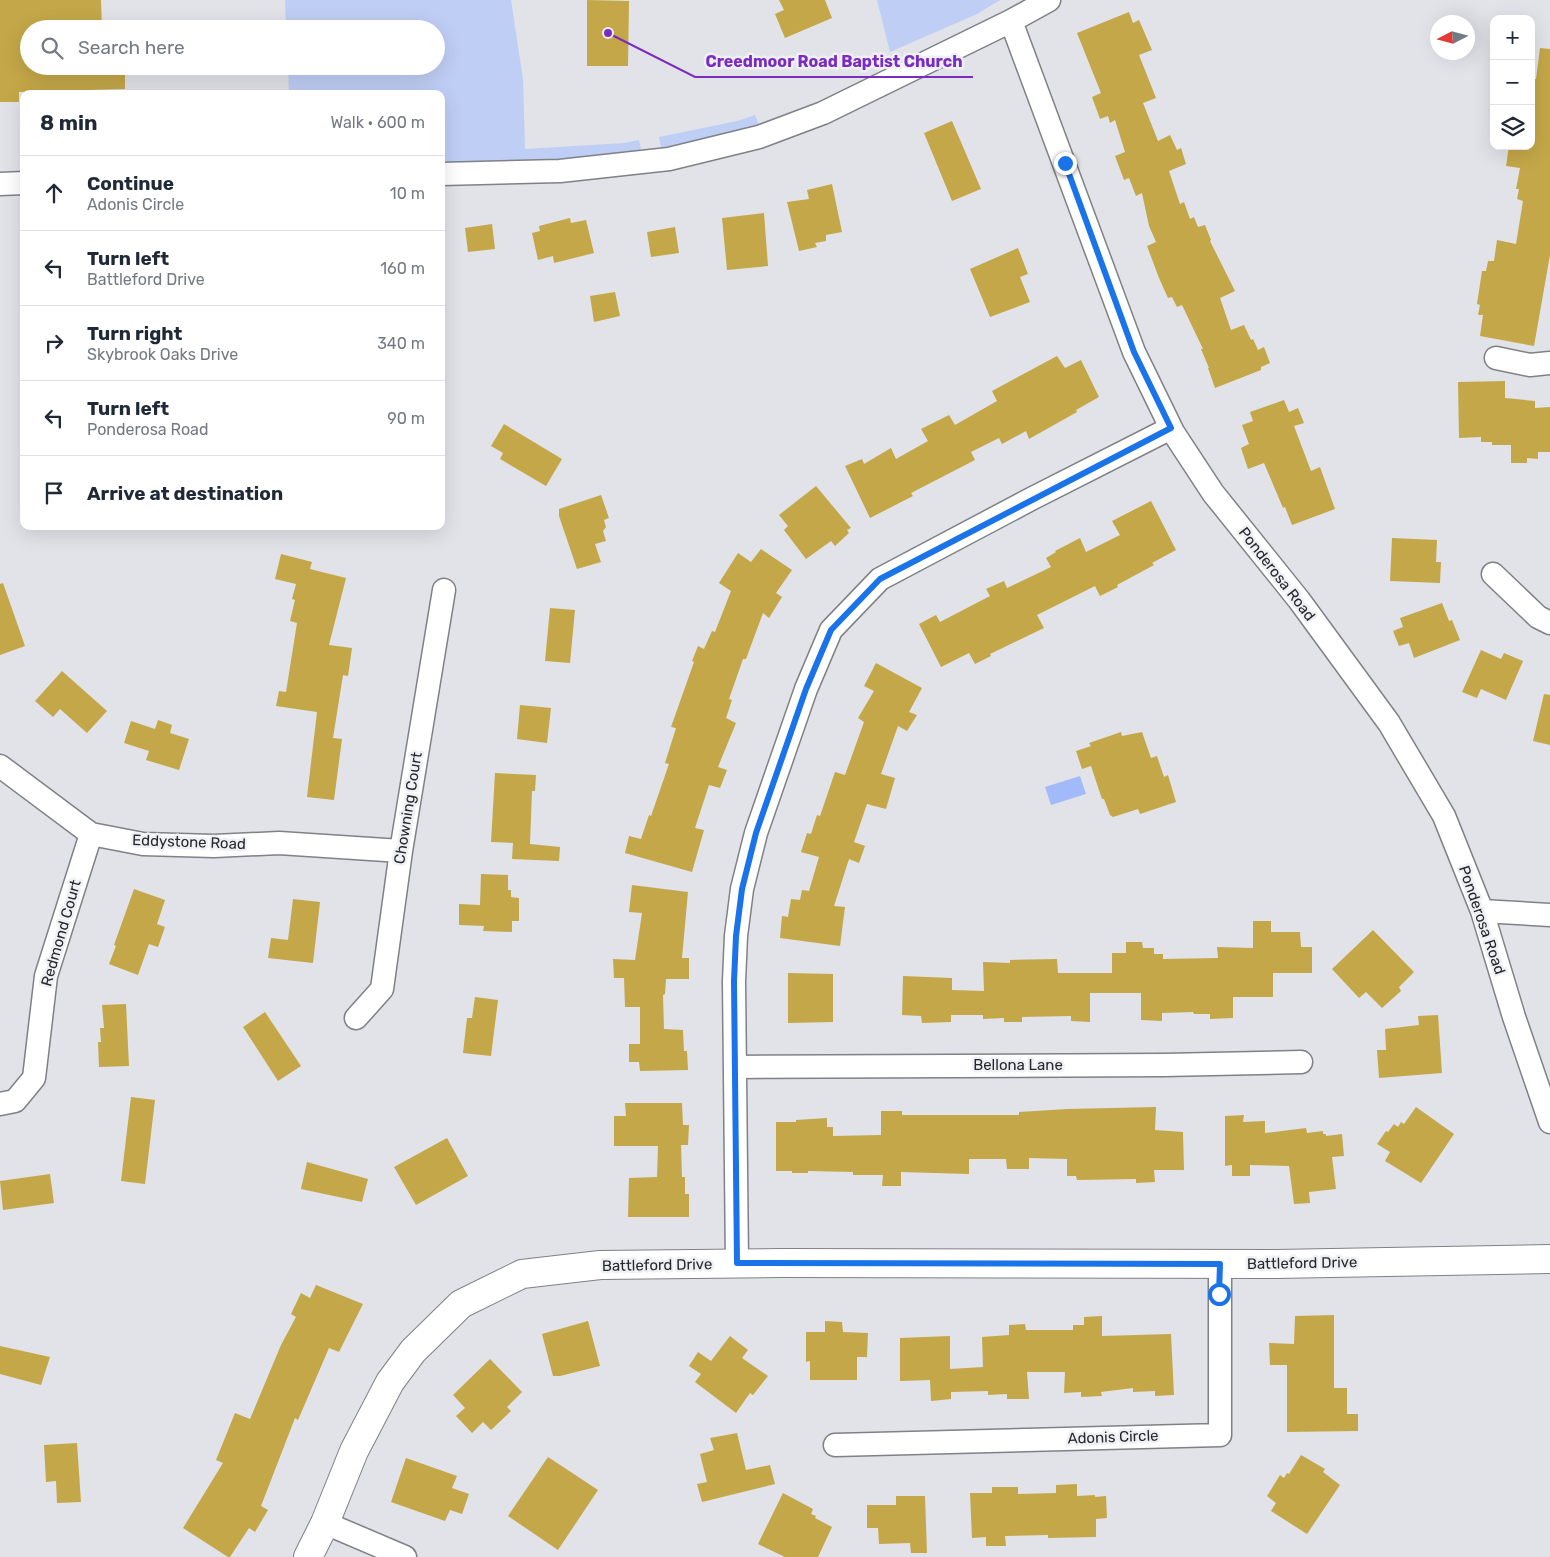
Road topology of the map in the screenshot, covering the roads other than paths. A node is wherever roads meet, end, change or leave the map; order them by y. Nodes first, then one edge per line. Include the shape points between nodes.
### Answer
1 (1049, 0) edge
2 (1011, 21) junction
3 (445, 174) edge
4 (20, 183) edge
5 (0, 184) edge
6 (1496, 358) dead end
7 (1550, 363) edge
8 (1171, 428) junction
9 (1493, 574) dead end
10 (444, 590) dead end
11 (1550, 623) edge
12 (0, 766) edge
13 (91, 834) junction
14 (401, 851) junction
15 (1482, 911) junction
16 (1550, 915) edge
17 (356, 1018) dead end
18 (1301, 1062) dead end
19 (736, 1067) junction
20 (0, 1104) edge
21 (1550, 1122) edge
22 (1550, 1259) edge
23 (737, 1263) junction
24 (1220, 1264) junction
25 (835, 1445) dead end
26 (325, 1523) junction
27 (308, 1557) edge
28 (405, 1557) edge

1 - 2 street
2 - 3 street via 823,113 759,137 669,159 560,172
2 - 8 street, Ponderosa Road via 1134,352
4 - 5 street
6 - 7 street via 1530,365
8 - 15 street, Ponderosa Road via 1213,493 1299,600 1389,724 1444,816
8 - 19 street via 880,579 831,630 806,689 759,824 742,889 734,981
9 - 11 street via 1538,617
10 - 14 street, Chowning Court
12 - 13 street, Eddystone Road
13 - 14 street, Eddystone Road via 143,844 214,846 279,843
13 - 20 street, Redmond Court via 46,976 34,1078 15,1101
14 - 17 street, Chowning Court via 382,989
15 - 16 street
15 - 21 street, Ponderosa Road
18 - 19 street, Bellona Lane
19 - 23 street
22 - 24 street, Battleford Drive
23 - 24 street, Battleford Drive
23 - 26 street, Battleford Drive via 600,1265 522,1274 461,1304 413,1351 390,1382 354,1451
24 - 25 street, Adonis Circle via 1220,1434
26 - 27 street, Battleford Drive
26 - 28 street

